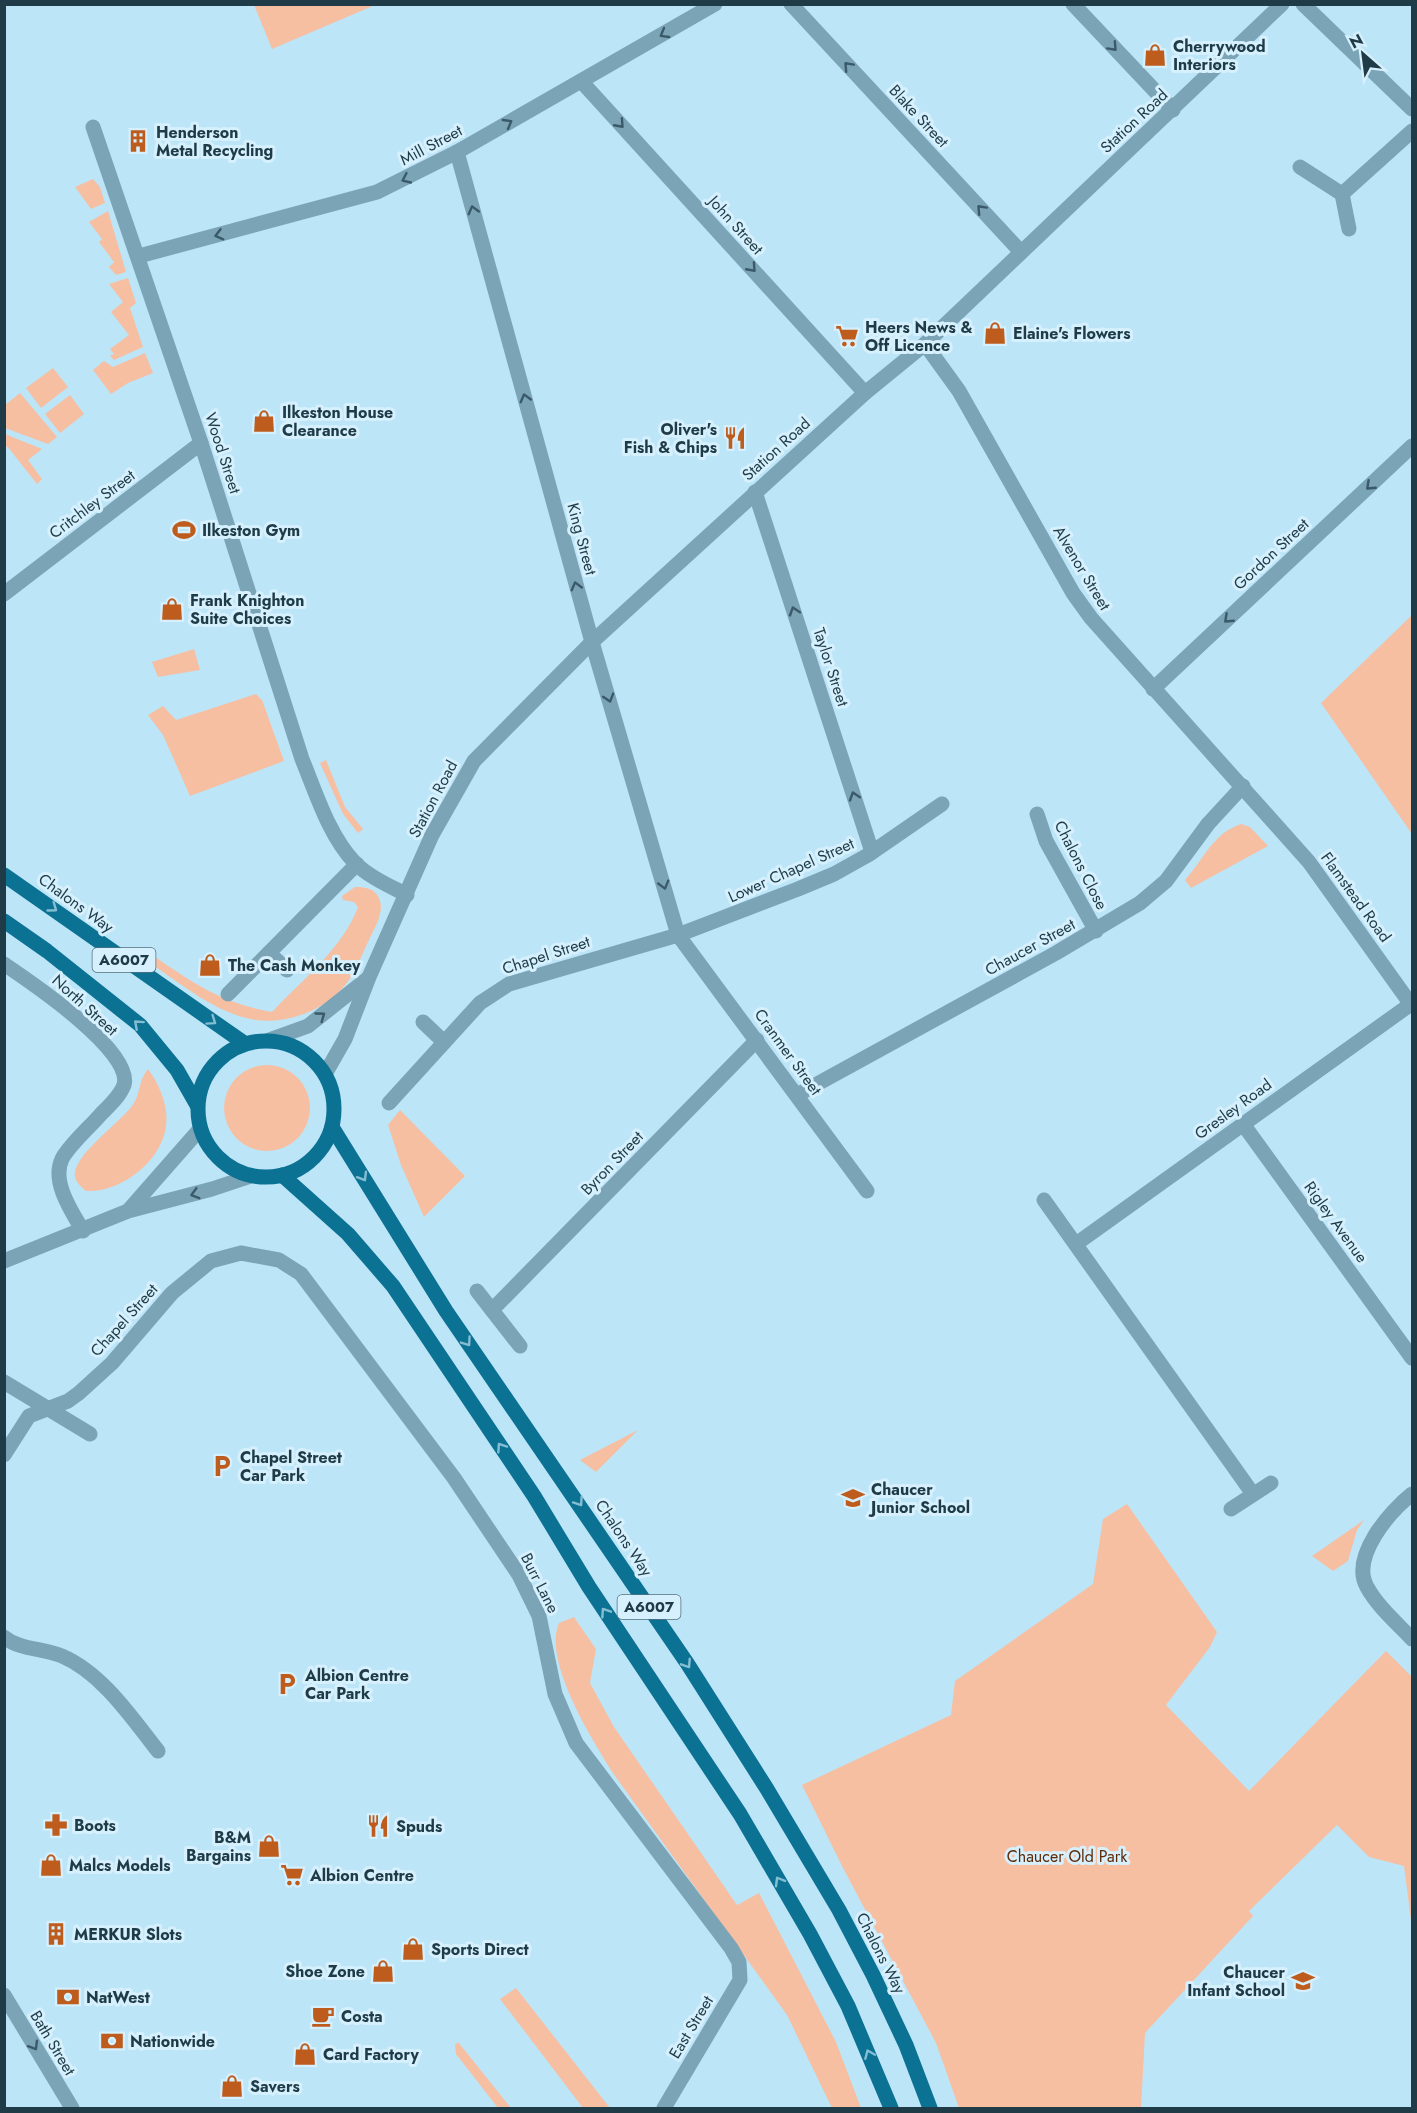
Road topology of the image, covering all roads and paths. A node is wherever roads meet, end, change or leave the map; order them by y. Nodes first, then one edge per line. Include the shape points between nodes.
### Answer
1 (715, 4) edge
2 (791, 4) edge
3 (1073, 4) edge
4 (1282, 4) edge
5 (1304, 4) edge
6 (581, 81) junction
7 (1413, 109) edge
8 (1173, 110) junction
9 (93, 127) dead end
10 (1413, 131) edge
11 (457, 152) junction
12 (1300, 167) dead end
13 (1342, 194) junction
14 (1349, 229) dead end
15 (1021, 252) junction
16 (139, 256) junction
17 (925, 344) junction
18 (865, 393) junction
19 (201, 443) junction
20 (1413, 446) edge
21 (756, 492) junction
22 (4, 594) edge
23 (592, 642) junction
24 (1154, 689) junction
25 (1244, 786) junction
26 (942, 804) dead end
27 (1037, 814) dead end
28 (1290, 839) joint
29 (873, 852) junction
30 (357, 864) junction
31 (4, 875) edge
32 (407, 895) junction
33 (4, 921) edge
34 (1096, 931) junction
35 (678, 934) junction
36 (269, 952) junction
37 (4, 964) edge
38 (287, 970) dead end
39 (369, 976) junction
40 (228, 994) dead end
41 (1412, 1005) edge
42 (423, 1022) dead end
43 (269, 1040) junction
44 (757, 1040) junction
45 (444, 1042) junction
46 (244, 1043) junction
47 (326, 1074) junction
48 (797, 1095) junction
49 (389, 1103) dead end
50 (197, 1105) junction
51 (1243, 1124) junction
52 (332, 1127) junction
53 (200, 1129) junction
54 (251, 1176) junction
55 (282, 1176) junction
56 (867, 1191) dead end
57 (1044, 1200) dead end
58 (128, 1211) junction
59 (83, 1231) junction
60 (1076, 1244) junction
61 (4, 1261) edge
62 (291, 1268) joint
63 (477, 1291) dead end
64 (492, 1310) junction
65 (1407, 1337) edge
66 (520, 1346) dead end
67 (1413, 1358) edge
68 (4, 1382) edge
69 (45, 1408) junction
70 (90, 1434) dead end
71 (4, 1455) edge
72 (1271, 1483) dead end
73 (1253, 1494) junction
74 (1413, 1494) edge
75 (1231, 1509) dead end
76 (4, 1636) edge
77 (1413, 1639) edge
78 (158, 1751) dead end
79 (739, 1962) joint
80 (4, 1995) edge
81 (72, 2109) edge
82 (664, 2109) edge
83 (891, 2109) edge
84 (930, 2109) edge

1 -> 6 street, Mill Street
15 -> 2 street, Blake Street
3 -> 8 street
4 - 8 street, Station Road
5 - 7 street
11 -> 6 street, Mill Street
6 -> 18 street, John Street
8 - 15 street, Station Road
9 - 16 street, Wood Street
10 - 13 street
11 -> 16 street, Mill Street via 364,198
23 -> 11 street, King Street
12 - 13 street
13 - 14 street
15 - 17 street, Station Road
16 - 19 street, Wood Street
17 - 18 street, Station Road
17 - 24 street, Alvenor Street via 959,391 1073,592
18 - 21 street, Station Road
19 - 22 street, Critchley Street
19 - 30 street, Wood Street via 302,759 335,832
20 -> 24 street, Gordon Street
21 - 23 street, Station Road
29 -> 21 street, Taylor Street
23 - 32 street, Station Road via 474,760 432,835
23 -> 35 street, King Street
24 - 25 street, Alvenor Street
25 - 28 street, Alvenor Street
25 - 34 street, Chaucer Street via 1208,824 1155,893
26 - 29 street, Lower Chapel Street
27 - 34 street, Chalons Close via 1046,841
28 - 41 street, Flamstead Road
29 - 35 street, Lower Chapel Street via 825,878
30 - 32 street, Wood Street
30 - 36 street
31 -> 46 main road, Chalons Way / A6007
32 - 39 street, Station Road
50 -> 33 main road, A6007 via 177,1070 140,1025
34 - 48 street, Chaucer Street
35 - 44 street, Cranmer Street
35 - 45 street, Chapel Street via 509,984 480,1003
36 - 38 street
36 - 40 street
37 - 59 street, North Street via 44,991 99,1040 124,1073 124,1084 113,1101 62,1159 59,1178
43 -> 39 street, Station Road via 308,1026
39 - 47 street, Station Road via 345,1039
41 - 51 street, Gresley Road
42 - 45 street
43 - 46 main road
43 - 47 main road via 291,1045 311,1056
44 - 48 street, Cranmer Street
44 - 64 street, Byron Street
45 - 49 street, Chapel Street
46 - 50 main road via 211,1067 201,1085
47 - 52 main road via 334,1100
48 - 56 street, Cranmer Street
50 - 53 main road
51 - 60 street, Gresley Road
51 - 65 street, Rigley Avenue
52 - 55 main road via 314,1158
52 -> 84 main road, Chalons Way / A6007 via 446,1311 667,1634 773,1799 873,1976 906,2045
53 - 54 main road via 219,1159
53 - 58 street
54 - 55 main road
54 -> 58 street
83 -> 55 main road, A6007 via 848,2006 810,1934 740,1814 589,1587 534,1496 393,1286 348,1234
57 - 60 street
58 - 59 street
59 - 61 street
60 - 73 street
62 - 69 street, Chapel Street via 279,1260 241,1253 211,1261 172,1293 112,1363 79,1393
62 - 79 street, Burr Lane via 300,1274 367,1360 519,1575 539,1616 555,1694 576,1743
63 - 64 street
64 - 66 street
65 - 67 street, Rigley Avenue
68 - 69 street
69 - 70 street
69 - 71 street, Chapel Street via 29,1416
72 - 73 street
73 - 75 street
74 - 77 street via 1371,1542 1363,1570 1365,1586
76 - 78 street via 64,1657 89,1674 125,1708
79 - 82 street, East Street via 740,1980
80 -> 81 street, Bath Street

